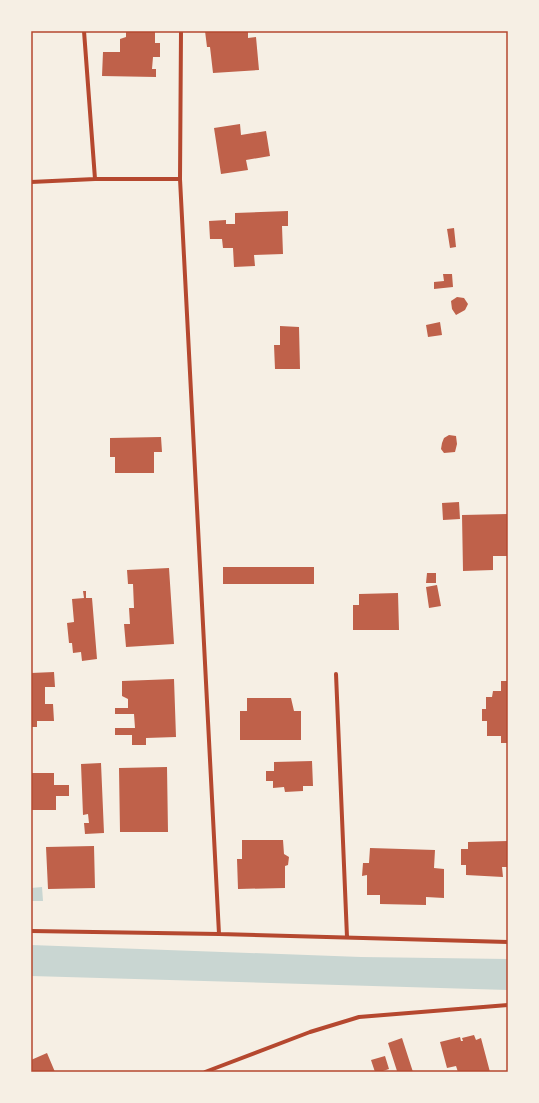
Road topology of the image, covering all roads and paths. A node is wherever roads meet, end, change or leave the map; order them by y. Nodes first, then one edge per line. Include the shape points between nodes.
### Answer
1 (84, 31) edge
2 (181, 31) edge
3 (96, 179) junction
4 (180, 179) junction
5 (31, 182) edge
6 (336, 674) dead end
7 (31, 931) edge
8 (219, 934) junction
9 (347, 937) junction
10 (508, 942) edge
11 (508, 1005) edge
12 (205, 1072) edge

1 - 3 street
2 - 4 street
3 - 4 street
3 - 5 street
4 - 8 street
6 - 9 street
7 - 8 street
8 - 9 street
9 - 10 street
11 - 12 street via 359,1017 310,1032

